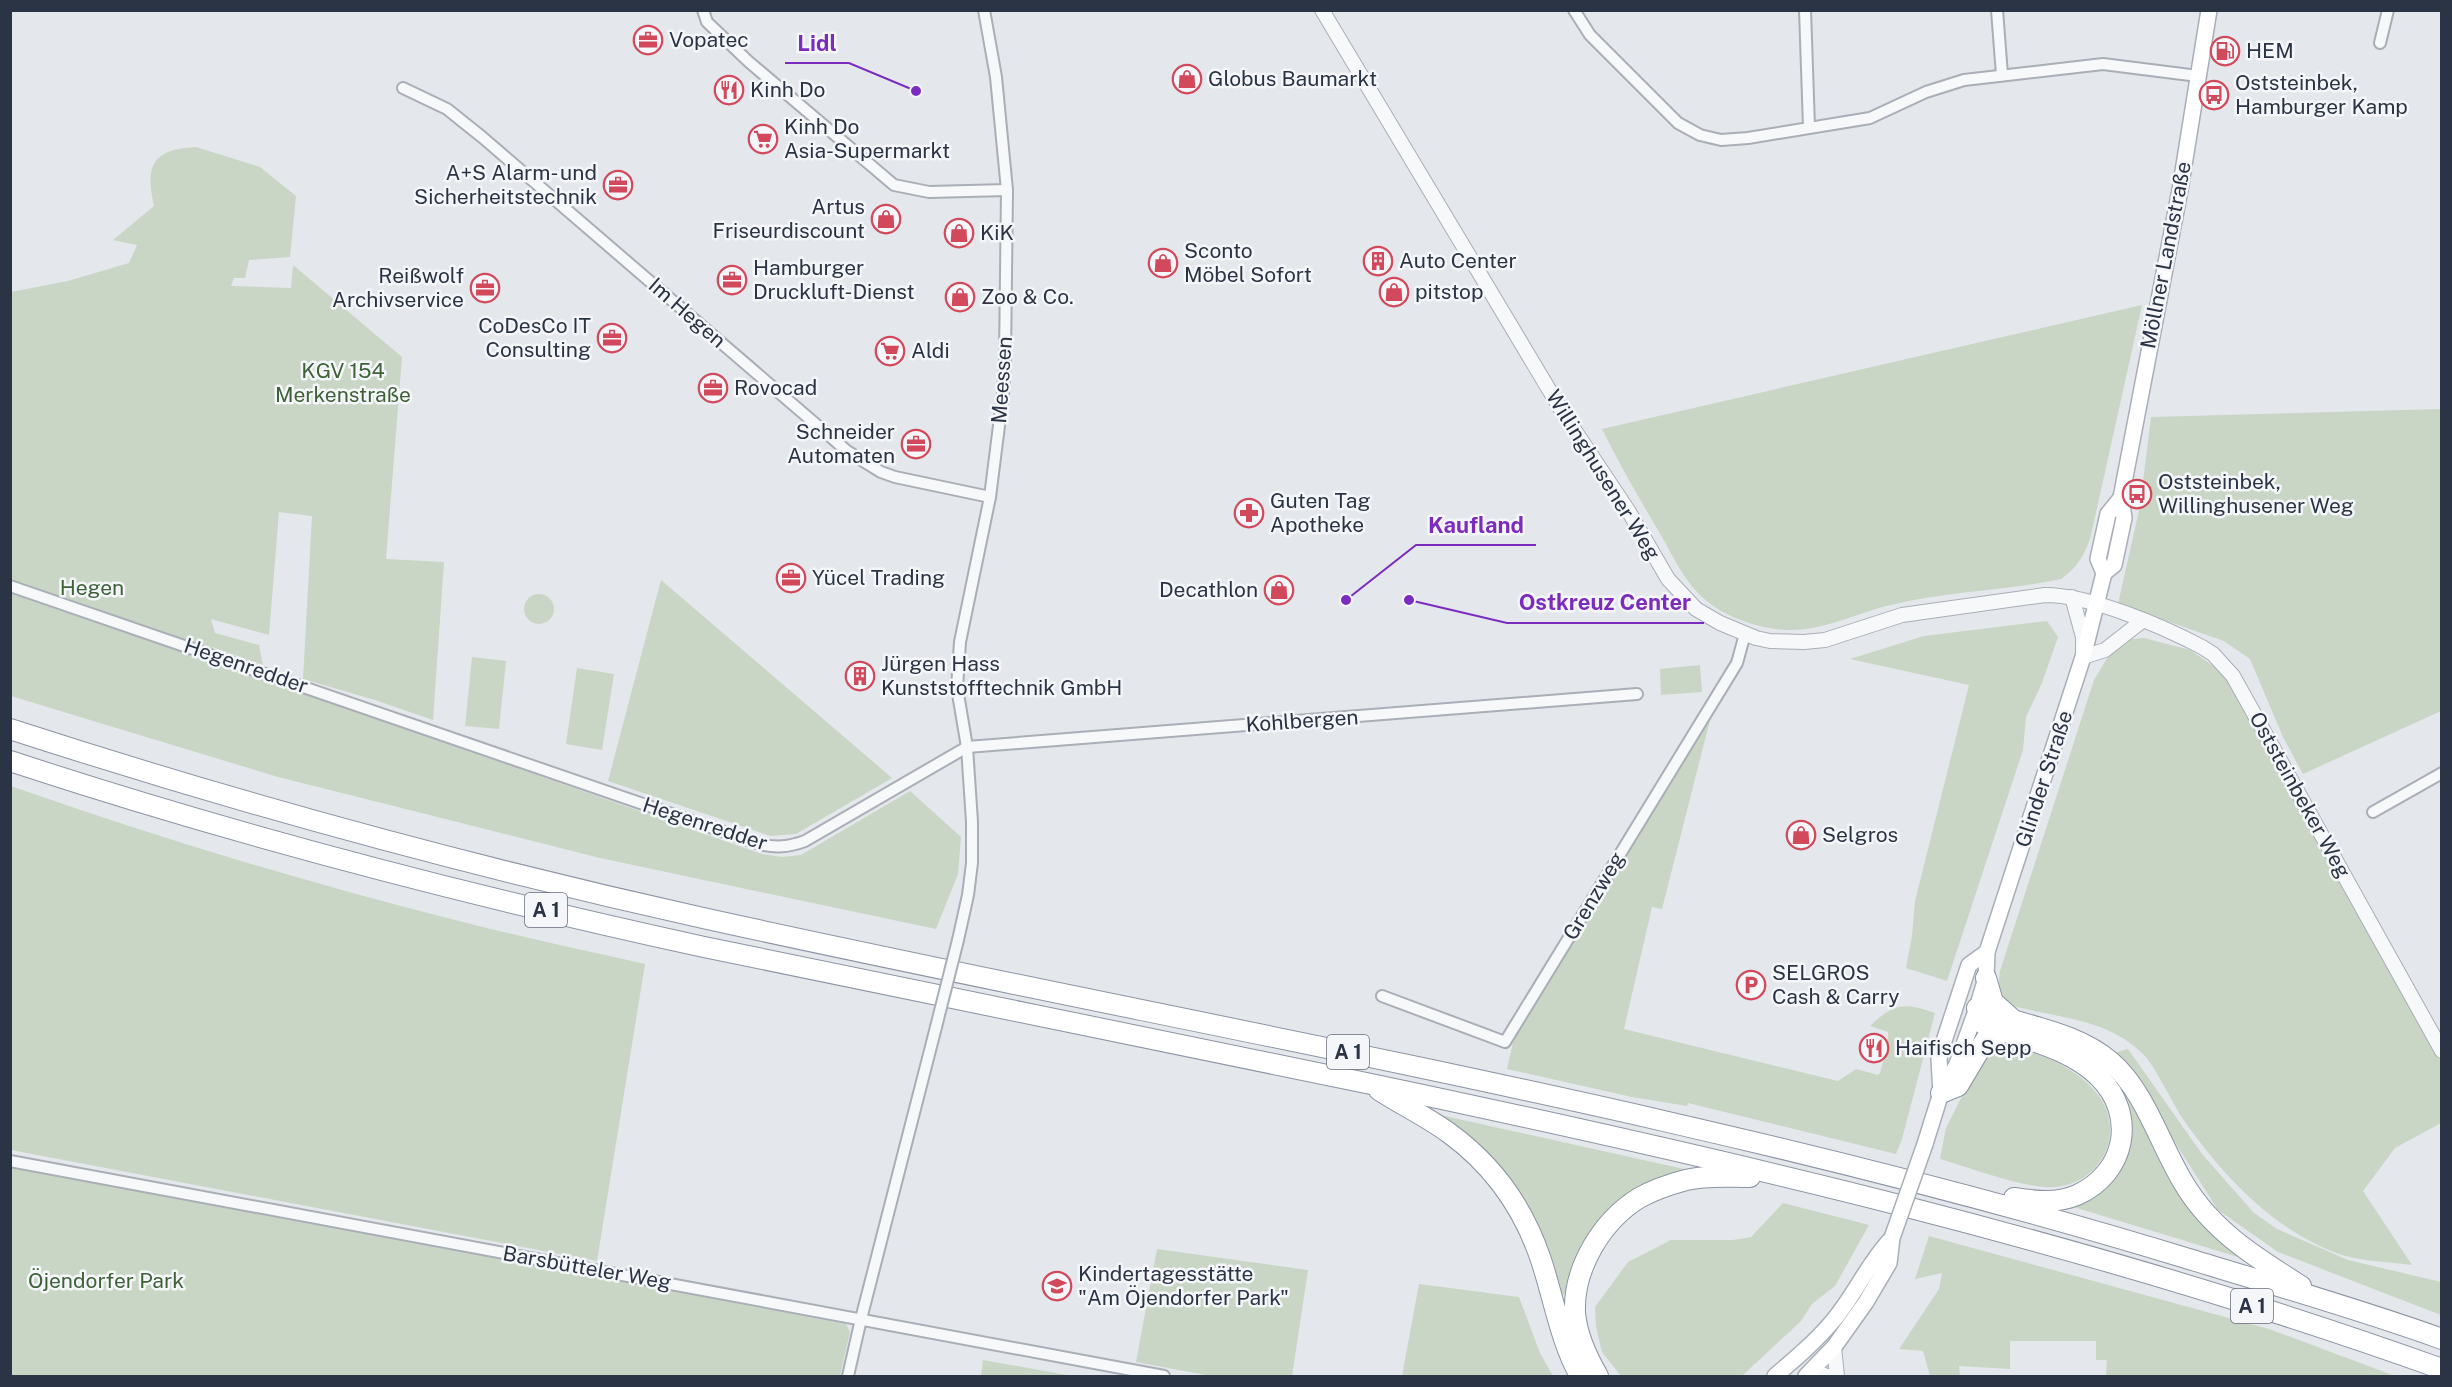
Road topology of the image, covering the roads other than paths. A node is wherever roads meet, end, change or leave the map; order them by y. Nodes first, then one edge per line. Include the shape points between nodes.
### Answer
1 (703, 10) edge
2 (984, 10) edge
3 (1322, 10) edge
4 (1574, 10) edge
5 (1805, 10) edge
6 (1997, 10) edge
7 (2209, 10) edge
8 (2388, 10) edge
9 (2380, 43) dead end
10 (2002, 75) junction
11 (2198, 76) junction
12 (403, 88) dead end
13 (1809, 127) junction
14 (1006, 190) junction
15 (990, 497) junction
16 (10, 586) edge
17 (2072, 597) junction
18 (2097, 604) junction
19 (2142, 621) junction
20 (1744, 634) junction
21 (2083, 657) junction
22 (1638, 694) dead end
23 (10, 729) edge
24 (967, 747) junction
25 (10, 761) edge
26 (2442, 773) edge
27 (2373, 812) dead end
28 (1987, 952) junction
29 (1986, 978) junction
30 (1382, 996) dead end
31 (1955, 1006) junction
32 (1974, 1014) junction
33 (2010, 1026) junction
34 (2442, 1051) edge
35 (1366, 1083) junction
36 (1941, 1094) junction
37 (10, 1161) edge
38 (1789, 1178) junction
39 (1954, 1192) junction
40 (1892, 1238) junction
41 (2321, 1299) junction
42 (861, 1319) junction
43 (2442, 1339) edge
44 (1834, 1347) junction
45 (1798, 1358) junction
46 (2442, 1369) edge
47 (1810, 1375) edge
48 (848, 1377) edge
49 (1164, 1377) edge
50 (1580, 1377) edge
51 (1598, 1377) edge
52 (1775, 1377) edge
53 (1827, 1377) edge
54 (1837, 1377) edge

1 - 14 street via 707,22 749,62 894,185 930,192
2 - 14 street, Meessen via 996,77
3 - 20 street, Willinghusener Weg via 1539,374 1668,579 1696,609
4 - 13 street via 1590,35 1688,130 1721,140
5 - 13 street
6 - 10 street
7 - 11 main road, Möllner Landstraße
8 - 9 street
10 - 11 street via 2103,64
10 - 13 street via 1964,80 1926,92 1870,118
11 - 18 main road, Möllner Landstraße via 2121,498 2108,514 2098,559 2104,573
12 - 15 street, Im Hegen via 447,109 482,137 847,452 895,477
14 - 15 street, Meessen via 1004,386
15 - 24 street, Meessen via 960,642 957,688
16 - 24 street, Hegenredder via 772,847 790,847 805,841
17 - 18 street, Willinghusener Weg
17 - 20 street, Willinghusener Weg via 2045,595 1929,610 1813,642 1770,641
17 - 21 street via 2083,637
18 - 19 street, Oststeinbeker Weg
18 - 21 main road, Glinder Straße
19 - 21 street via 2105,650
19 - 34 street, Oststeinbeker Weg via 2202,647 2233,675
20 - 30 street, Grenzweg via 1737,663 1505,1042
21 - 28 main road, Glinder Straße
22 - 24 street, Kohlbergen
23 - 39 highway, A 1 via 142,772 548,882 1630,1113
24 - 42 street, bridge via 972,822 968,895
25 - 35 highway, A 1 via 135,802 457,889 698,945
26 - 27 street
28 - 29 main road, Glinder Straße
28 - 31 main road, Glinder Straße via 1969,965
29 - 32 main road, Glinder Straße
29 - 33 highway via 1993,1002
31 - 32 main road
31 - 36 main road, Glinder Straße via 1939,1059
32 - 33 highway
32 - 36 main road, Glinder Straße via 1957,1064
33 - 36 highway via 1986,1039 1958,1086
33 - 39 highway via 2066,1054 2100,1078 2119,1109 2119,1154 2096,1184 2059,1200
33 - 41 highway via 2081,1043 2109,1060 2131,1085 2184,1184 2214,1224 2241,1248
35 - 38 highway, A 1
35 - 50 highway via 1447,1132 1479,1159 1505,1189 1534,1240 1563,1339
36 - 40 main road, Glinder Straße, bridge
37 - 42 street, Barsbütteler Weg
38 - 46 highway, A 1 via 2060,1248
38 - 51 highway via 1713,1177 1683,1181 1640,1198 1608,1225 1583,1267 1575,1299 1582,1346
39 - 41 highway, A 1
40 - 44 main road, Glinder Straße via 1889,1263
40 - 45 main road, Glinder Straße via 1876,1255 1833,1321
41 - 43 highway, A 1
42 - 48 street
42 - 49 street, Barsbütteler Weg
44 - 47 main road, Glinder Straße
44 - 54 street
45 - 47 street
45 - 52 main road, Glinder Straße
47 - 53 street

